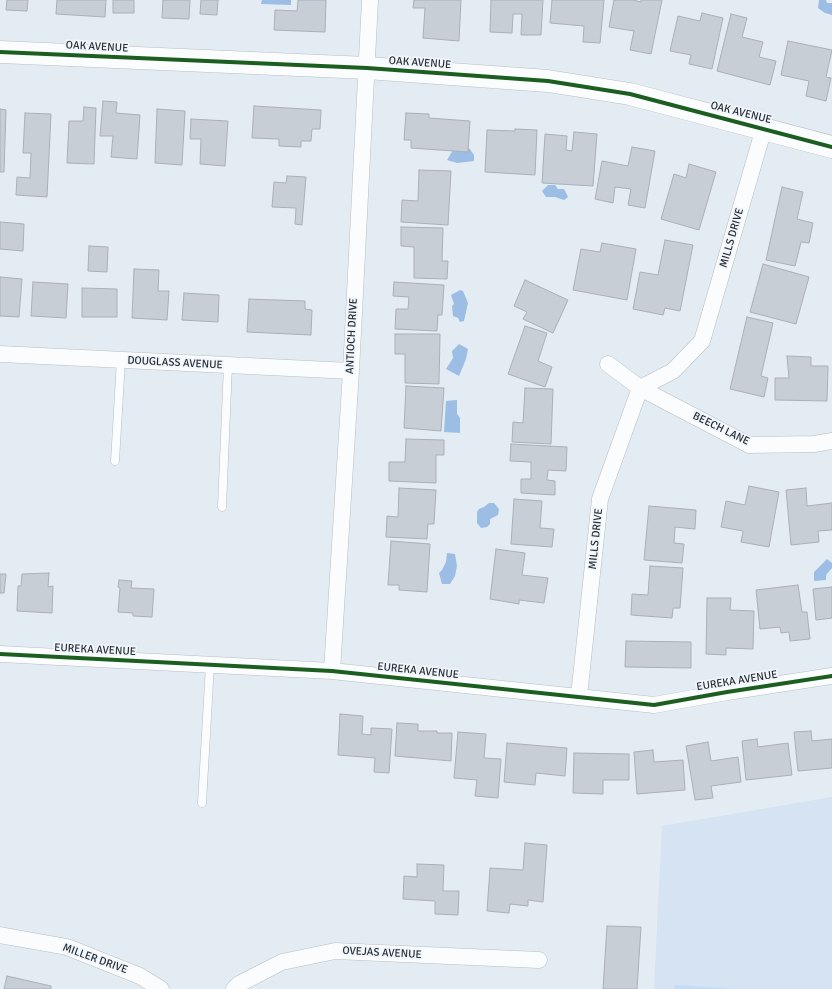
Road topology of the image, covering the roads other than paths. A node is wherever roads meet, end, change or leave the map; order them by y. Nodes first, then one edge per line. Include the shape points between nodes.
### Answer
1 (370, 0) edge
2 (0, 52) edge
3 (367, 68) junction
4 (764, 128) junction
5 (832, 147) edge
6 (0, 354) edge
7 (121, 360) junction
8 (608, 364) dead end
9 (228, 365) junction
10 (351, 371) junction
11 (640, 388) junction
12 (832, 441) edge
13 (115, 461) dead end
14 (222, 507) dead end
15 (0, 654) edge
16 (210, 665) junction
17 (332, 671) junction
18 (832, 676) edge
19 (579, 696) junction
20 (202, 803) dead end
21 (0, 935) edge
22 (539, 960) dead end
23 (161, 989) edge
24 (234, 989) edge

1 - 3 street, ANTIOCH DRIVE
2 - 3 street, OAK AVENUE
3 - 4 street, OAK AVENUE via 548,81 630,94
3 - 10 street, ANTIOCH DRIVE
4 - 5 street, OAK AVENUE
4 - 11 street, MILLS DRIVE via 702,341 673,371
6 - 7 street, DOUGLASS AVENUE
7 - 9 street, DOUGLASS AVENUE
7 - 13 lane
8 - 11 street
9 - 10 street, DOUGLASS AVENUE
9 - 14 lane
10 - 17 street, ANTIOCH DRIVE
11 - 12 street, BEECH LANE via 749,445 814,444
11 - 19 street, MILLS DRIVE via 600,499
15 - 16 street, EUREKA AVENUE
16 - 17 street, EUREKA AVENUE
16 - 20 lane
17 - 19 street, EUREKA AVENUE
18 - 19 street, EUREKA AVENUE via 654,705
21 - 23 street, MILLER DRIVE via 67,947 140,976
22 - 24 street, OVEJAS AVENUE via 335,951 282,962

